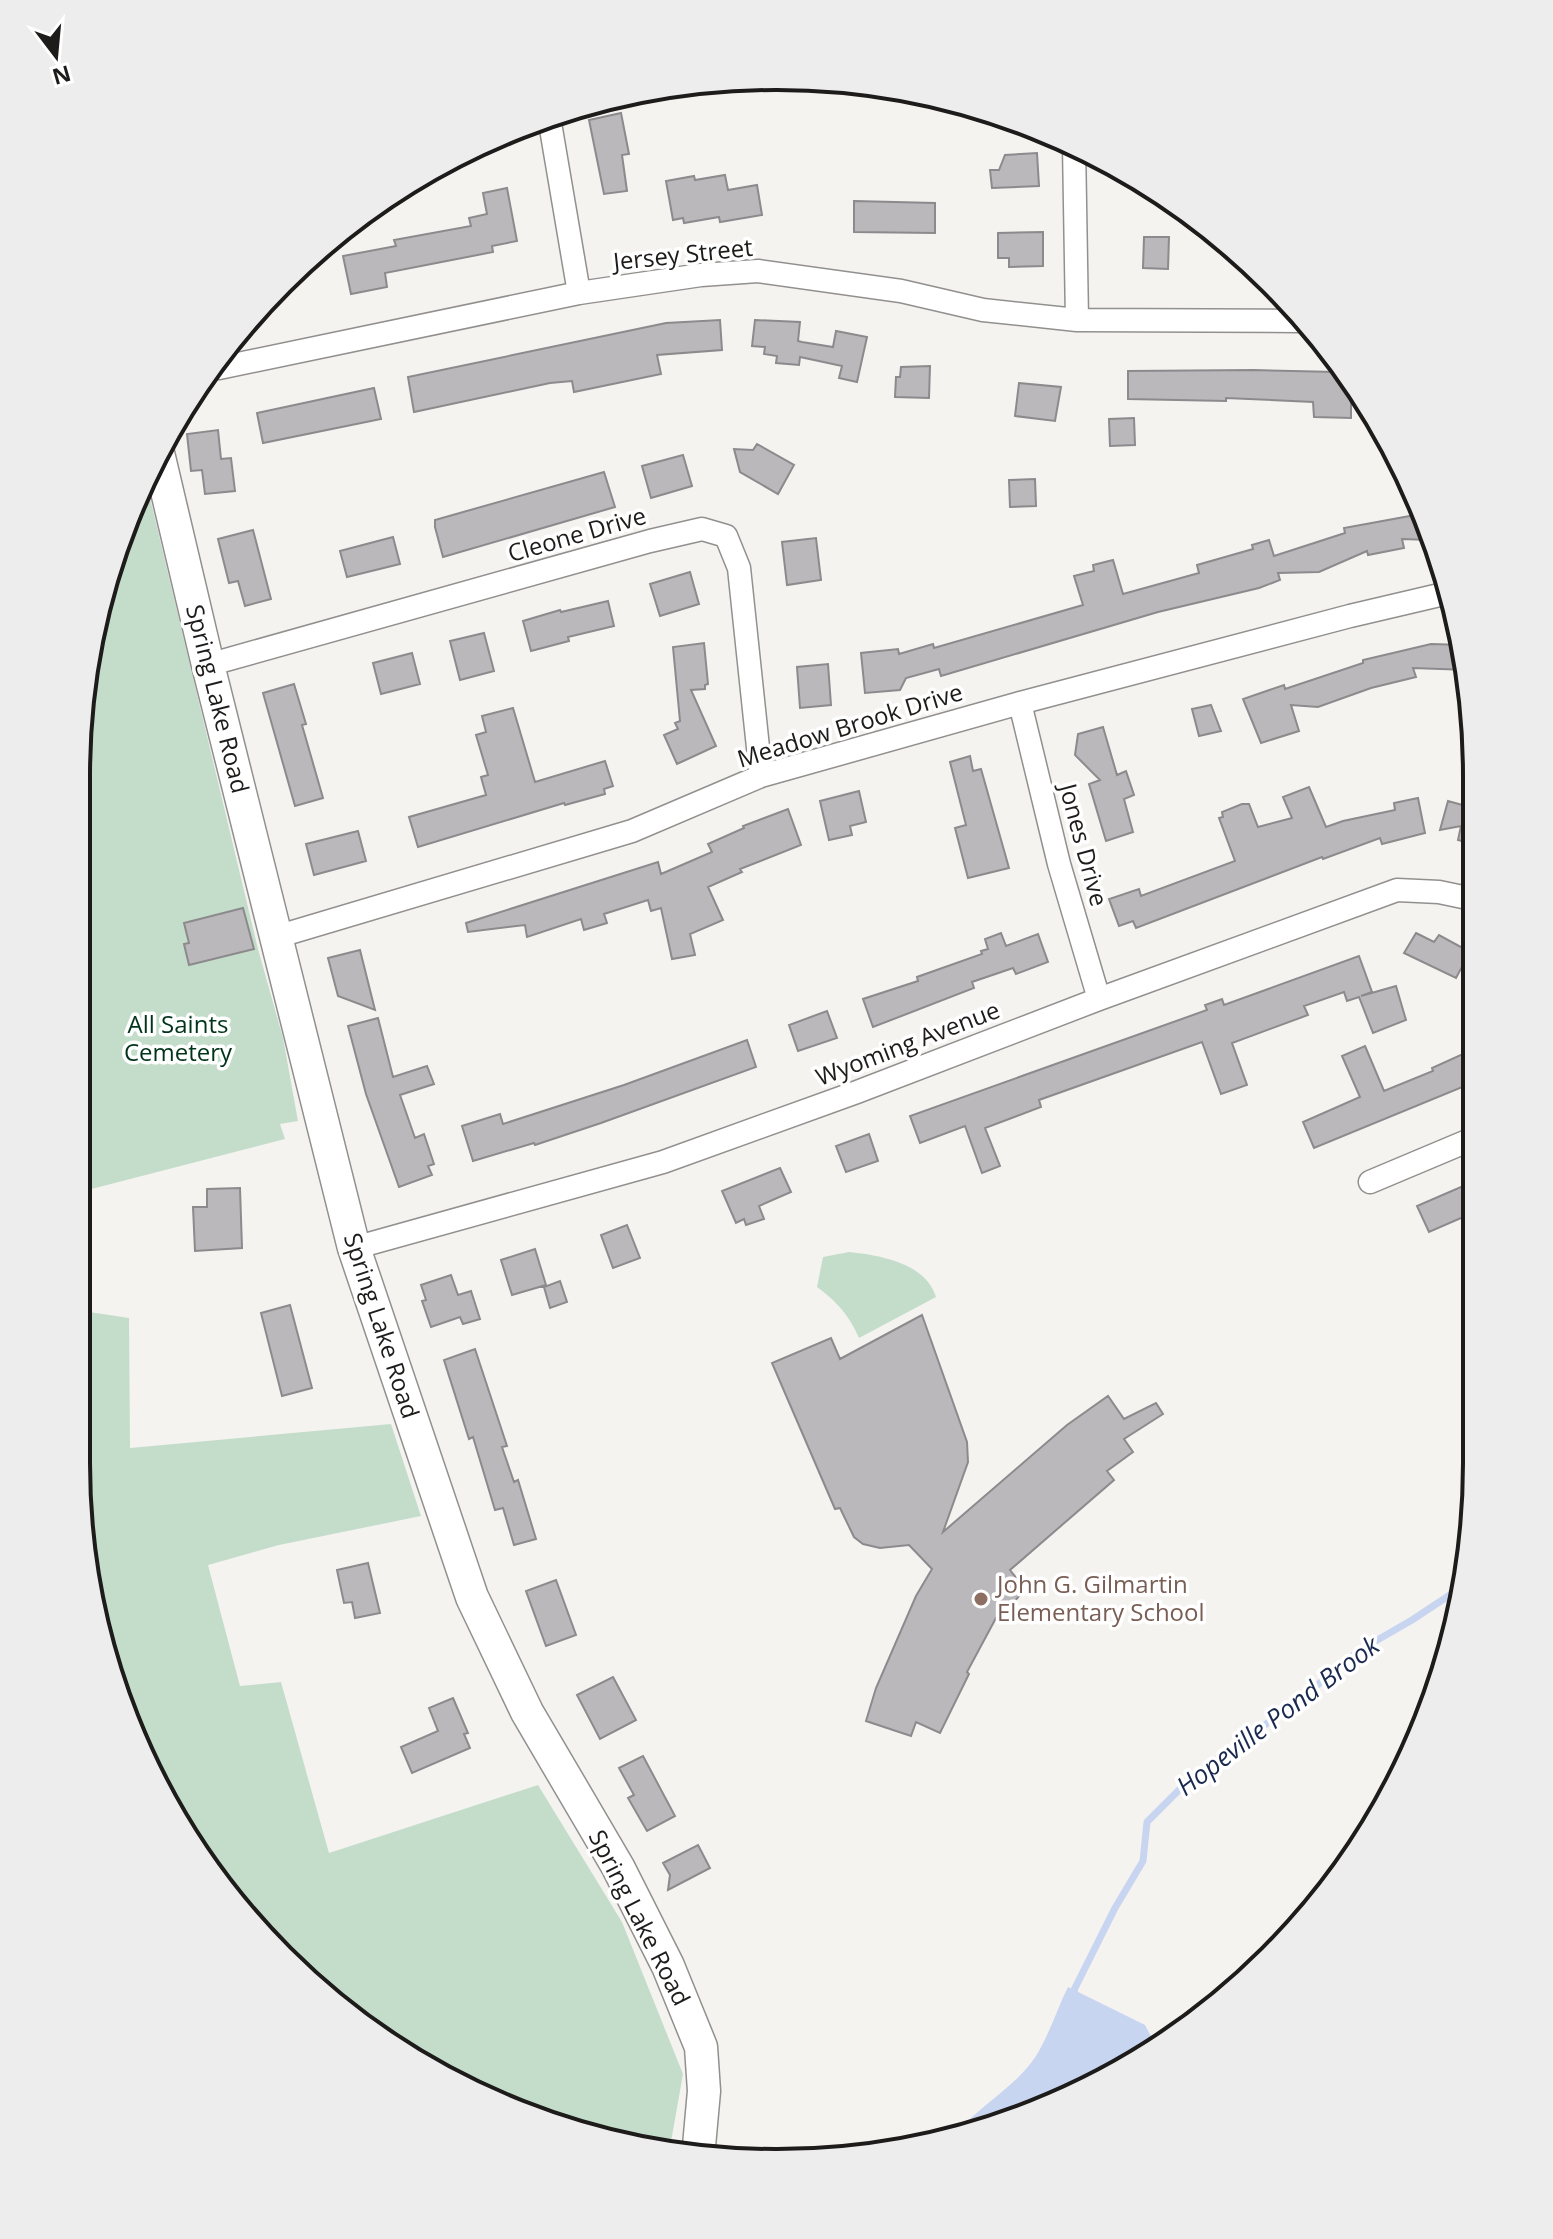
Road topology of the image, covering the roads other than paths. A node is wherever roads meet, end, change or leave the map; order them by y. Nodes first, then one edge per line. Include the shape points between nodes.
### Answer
1 (551, 128) edge
2 (1074, 158) edge
3 (579, 293) junction
4 (1077, 320) junction
5 (1290, 321) edge
6 (227, 366) edge
7 (162, 471) edge
8 (1439, 595) edge
9 (208, 665) junction
10 (1020, 703) junction
11 (761, 776) junction
12 (1463, 897) edge
13 (276, 937) junction
14 (1099, 999) junction
15 (1463, 1143) edge
16 (1370, 1182) dead end
17 (354, 1248) junction
18 (699, 2144) edge

1 - 3 street
2 - 4 street
3 - 4 street, Jersey Street via 758,271 901,291 983,310
3 - 6 street, Jersey Street
4 - 5 street, Jersey Street
7 - 9 main road, Spring Lake Road
8 - 10 street, Meadow Brook Drive
9 - 11 street, Cleone Drive via 702,529 726,536 739,568
9 - 13 main road, Spring Lake Road
10 - 11 street, Meadow Brook Drive
10 - 14 street, Jones Drive
11 - 13 street, Meadow Brook Drive via 632,831
12 - 14 street, Wyoming Avenue via 1397,890
13 - 17 main road, Spring Lake Road
14 - 17 street, Wyoming Avenue via 663,1162
15 - 16 street
17 - 18 main road, Spring Lake Road via 472,1597 527,1712 640,1909 701,2047

